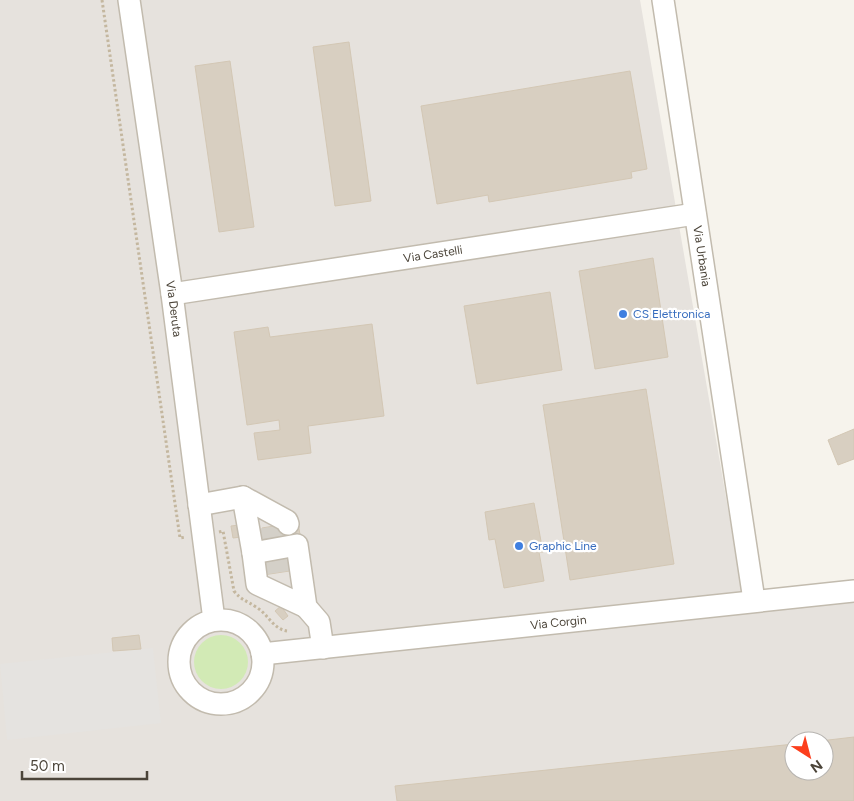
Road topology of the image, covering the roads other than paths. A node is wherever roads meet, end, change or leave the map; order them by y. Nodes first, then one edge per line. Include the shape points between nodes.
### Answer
1 (128, 0) edge
2 (663, 0) edge
3 (695, 214) junction
4 (172, 294) junction
5 (243, 497) junction
6 (199, 505) junction
7 (276, 549) junction
8 (854, 591) edge
9 (754, 600) junction
10 (300, 604) junction
11 (214, 620) junction
12 (323, 648) junction
13 (262, 654) junction

1 - 4 street, Via Deruta
2 - 3 street, Via Urbania
3 - 4 street, Via Castelli
3 - 9 street, Via Urbania
4 - 6 street, Via Deruta
5 - 6 street
5 - 7 street
5 - 7 street
6 - 11 street, Via Deruta
7 - 10 street
7 - 10 street via 297,545
8 - 9 street, Via Corgin
9 - 12 street, Via Corgin
10 - 12 street via 319,622
11 - 13 street via 240,624 258,642
11 - 13 street via 192,631 180,652 178,664 182,678 188,690 199,698 219,704 239,700 259,681 263,668
12 - 13 street, Via Corgin

